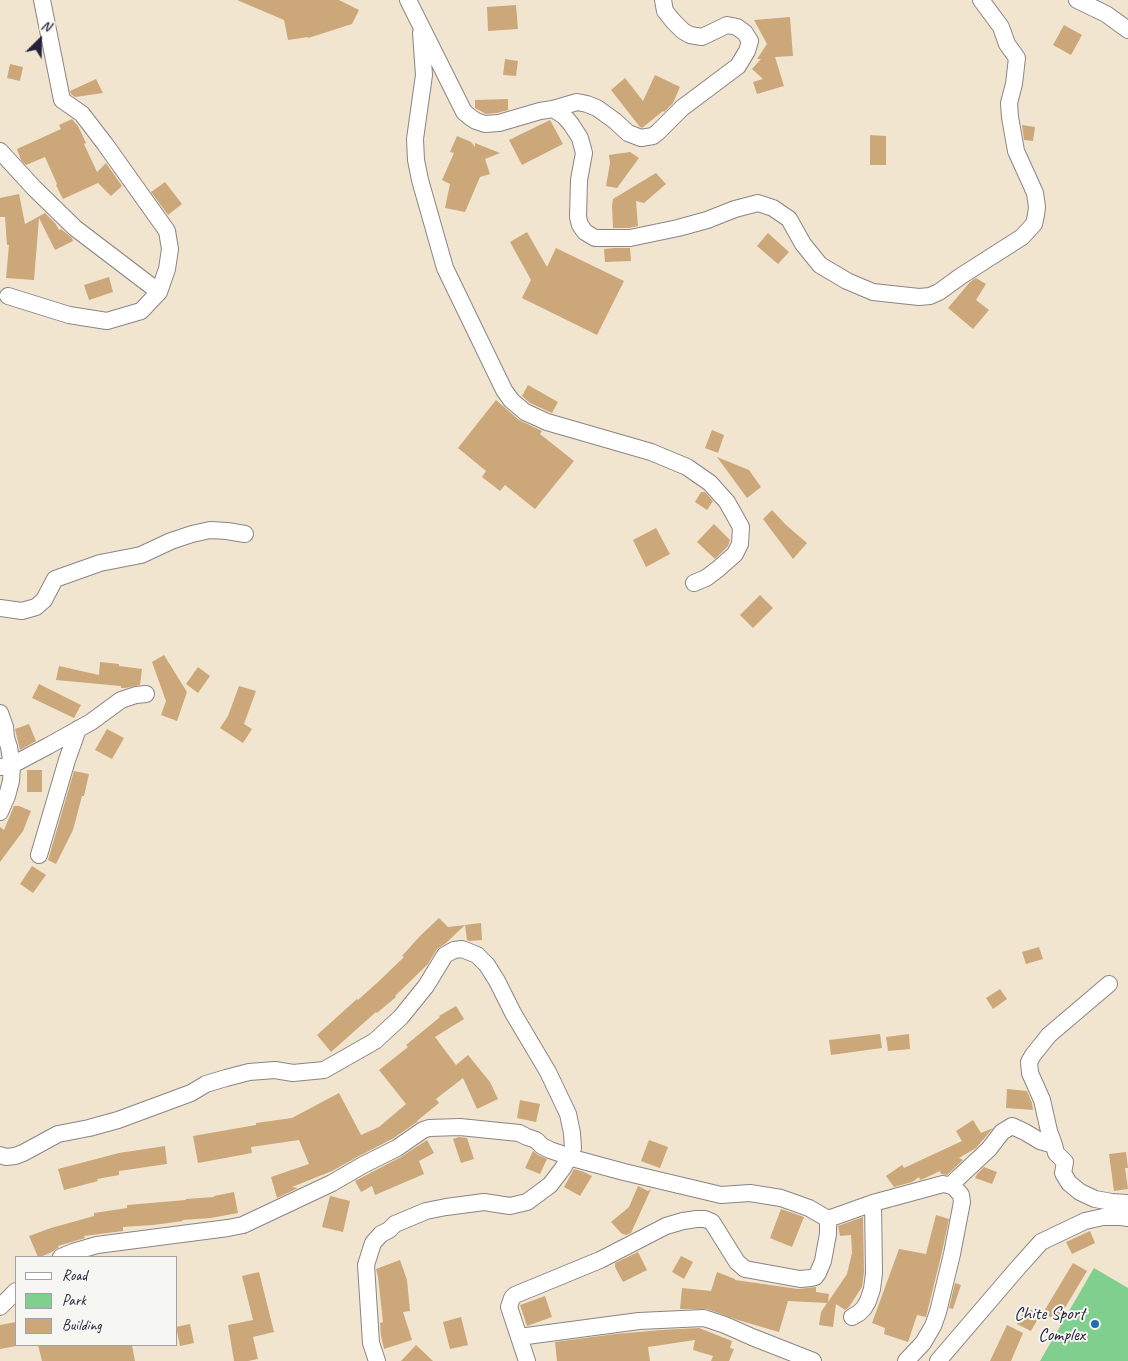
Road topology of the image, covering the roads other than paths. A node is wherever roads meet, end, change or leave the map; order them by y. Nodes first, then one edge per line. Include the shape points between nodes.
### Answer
1 (42, 0) edge
2 (408, 0) edge
3 (663, 0) edge
4 (981, 0) edge
5 (1077, 0) edge
6 (1110, 7) edge
7 (420, 23) junction
8 (1128, 30) edge
9 (553, 109) junction
10 (0, 151) edge
11 (159, 292) junction
12 (8, 296) dead end
13 (245, 534) dead end
14 (694, 583) dead end
15 (0, 608) edge
16 (146, 694) dead end
17 (0, 713) edge
18 (78, 729) junction
19 (3, 733) edge
20 (6, 766) edge
21 (0, 812) edge
22 (39, 855) dead end
23 (1109, 984) dead end
24 (1054, 1145) junction
25 (0, 1155) edge
26 (570, 1157) junction
27 (954, 1187) junction
28 (873, 1203) junction
29 (1128, 1203) edge
30 (1128, 1218) edge
31 (828, 1219) junction
32 (63, 1256) edge
33 (15, 1292) edge
34 (0, 1307) edge
35 (852, 1317) dead end
36 (519, 1337) junction
37 (377, 1361) edge
38 (527, 1361) edge
39 (813, 1361) edge
40 (906, 1361) edge
41 (938, 1361) edge

1 - 11 street via 62,100 82,114 166,231 170,249
2 - 7 street
3 - 9 street via 673,21 690,35 702,37 727,26 737,27 745,33 750,41 738,66 682,108 652,136 641,138 628,133 597,108 587,104 577,102
4 - 9 street via 1001,26 1007,44 1017,58 1009,103 1010,117 1016,151 1035,193 1036,215 1034,224 1022,237 930,296 873,292 847,281 820,266 802,244 789,219 758,203 678,228 630,238 595,238 585,232 578,217 584,153 580,138 564,116
5 - 6 street
6 - 8 street
7 - 9 street via 464,112 476,121 485,124 499,122
7 - 14 street via 424,75 415,139 420,180 445,268 504,390 525,412 546,422 651,452 687,467 710,482 727,502 741,527 740,544 735,554 718,569
10 - 11 street via 75,228
11 - 12 street via 141,311 107,320 69,315
13 - 15 street via 210,530 192,534 141,555 100,563 55,579 36,608 22,611
16 - 18 street via 121,700
17 - 19 street via 5,727
18 - 20 street
18 - 22 street
19 - 20 street via 9,747
20 - 21 street via 11,782
23 - 24 street via 1049,1035 1029,1062
24 - 27 street via 1040,1141 1017,1127 1007,1128 954,1182
24 - 29 street via 1056,1153 1065,1162 1063,1173 1080,1192 1095,1199
25 - 26 street via 6,1158 15,1156 58,1134 118,1120 226,1078 249,1072 324,1070 375,1041 401,1017 445,955 462,949 477,955 487,965 548,1072 568,1114 573,1148
26 - 31 street via 721,1195 750,1193 781,1198
26 - 32 street via 519,1133 460,1127 429,1128 332,1183 243,1225 96,1245
26 - 37 street via 550,1185 527,1202 510,1206 484,1202 426,1211 395,1224 373,1242 366,1264 371,1344
27 - 28 street via 943,1184
27 - 40 street via 962,1202 938,1312 928,1336
28 - 31 street
28 - 35 street via 872,1289 864,1308
30 - 41 street via 1102,1217 1042,1242
31 - 36 street via 823,1261 815,1277 807,1279 745,1269 708,1220 675,1223 600,1260 515,1295 509,1307
33 - 34 street
36 - 38 street
36 - 39 street via 639,1321 704,1318

